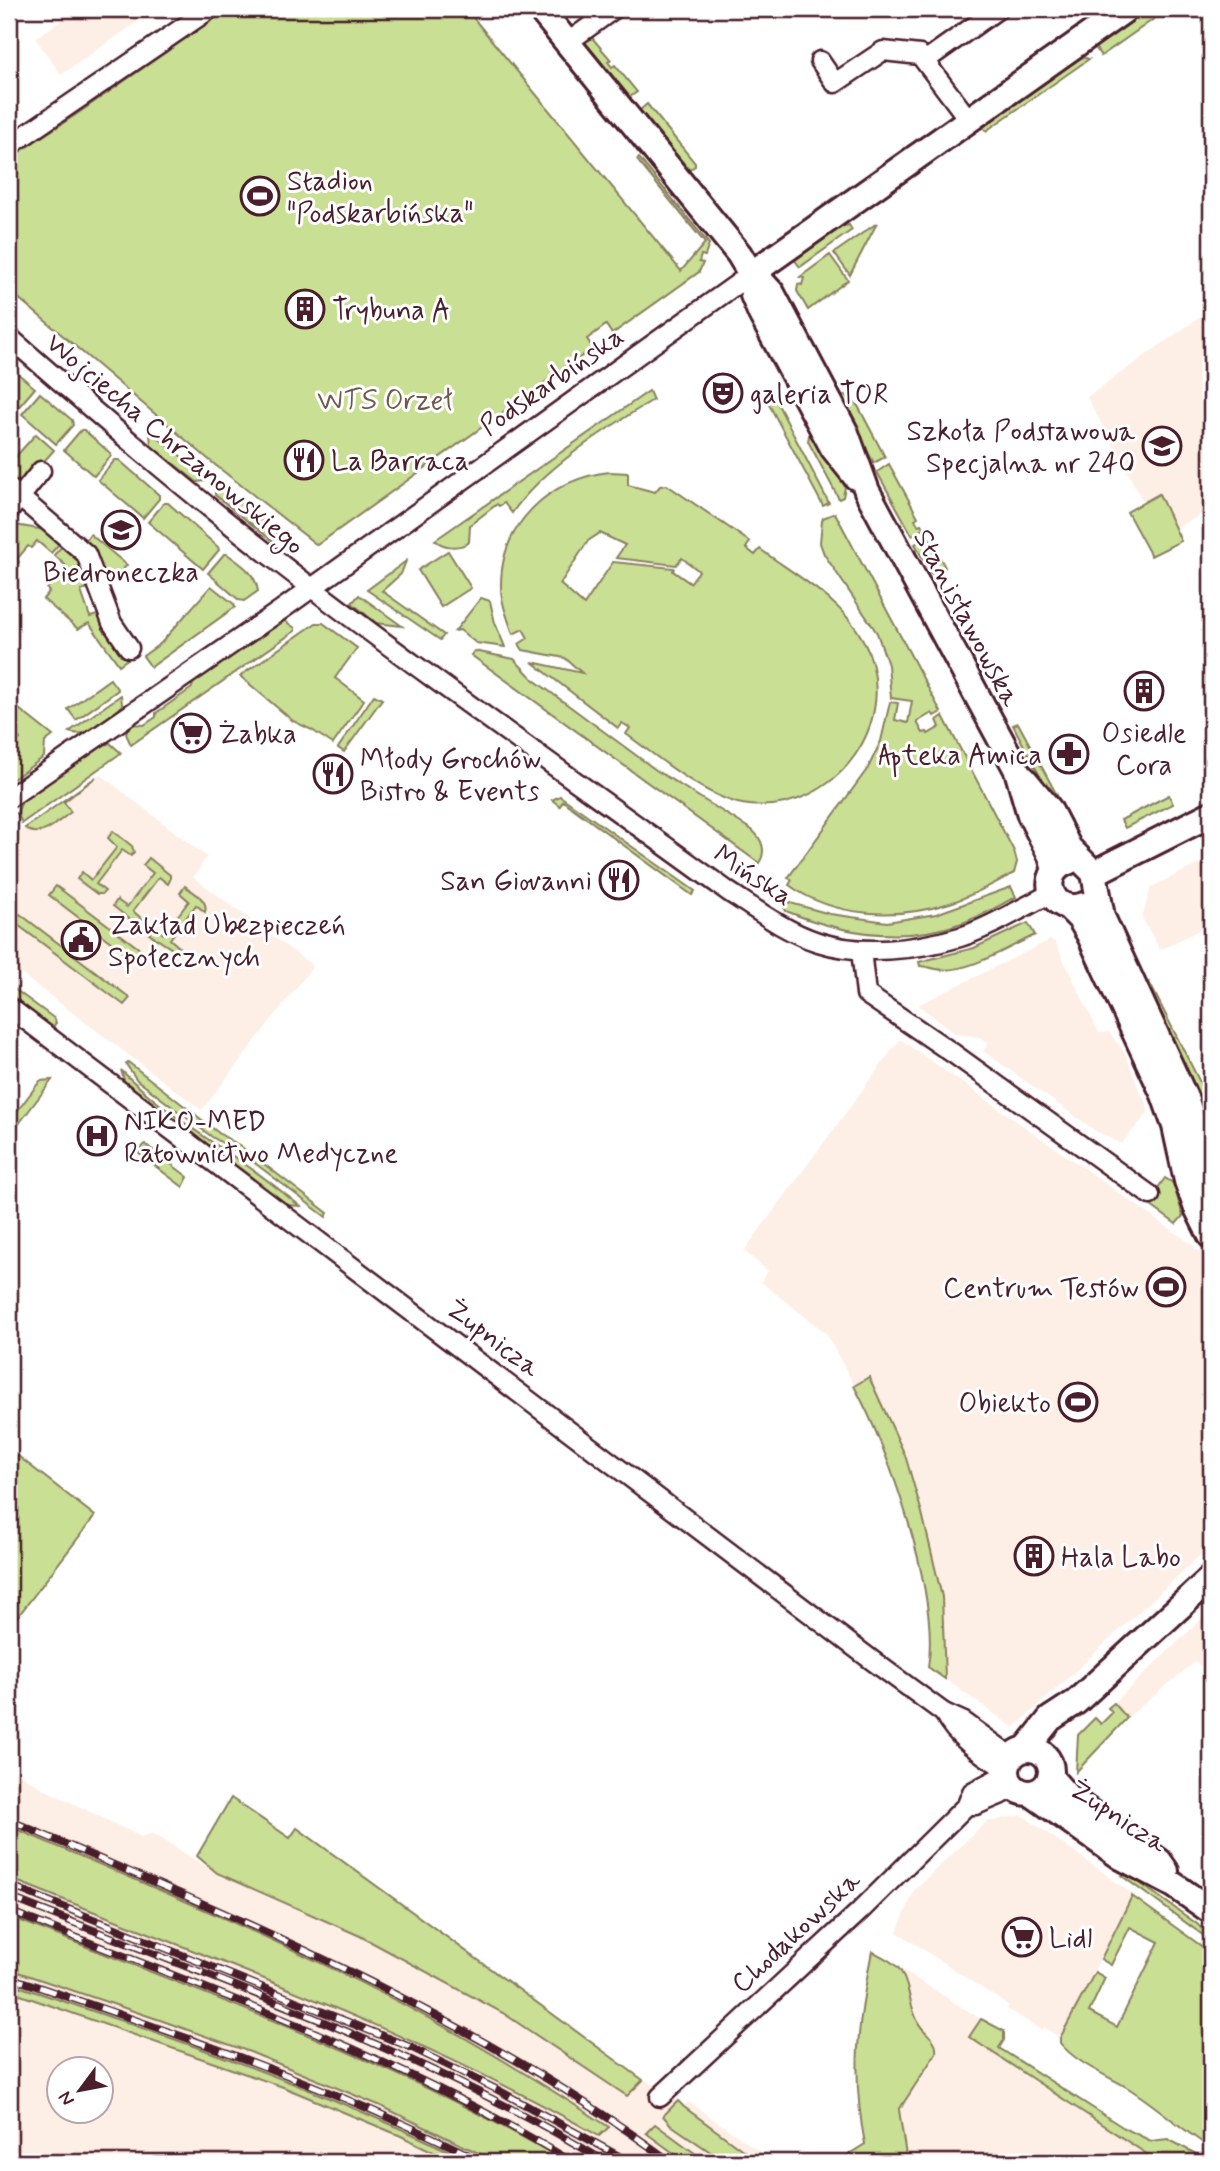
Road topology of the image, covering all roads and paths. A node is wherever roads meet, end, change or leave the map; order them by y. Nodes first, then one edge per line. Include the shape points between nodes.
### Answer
1 (540, 9) edge
2 (614, 9) edge
3 (998, 9) edge
4 (202, 11) edge
5 (1118, 11) edge
6 (568, 42) junction
7 (926, 60) junction
8 (820, 61) dead end
9 (969, 120) junction
10 (9, 146) edge
11 (751, 274) junction
12 (9, 337) edge
13 (41, 471) dead end
14 (12, 499) edge
15 (311, 587) junction
16 (129, 648) dead end
17 (1017, 770) junction
18 (9, 798) edge
19 (1211, 814) edge
20 (1091, 875) junction
21 (1059, 890) junction
22 (861, 950) junction
23 (9, 1007) edge
24 (1150, 1195) dead end
25 (1211, 1202) edge
26 (1211, 1236) edge
27 (1211, 1578) edge
28 (1024, 1771) junction
29 (1211, 1911) edge
30 (660, 2096) dead end

1 - 6 street
2 - 6 street
3 - 7 street
4 - 10 street
5 - 9 street, Podskarbińska
6 - 11 street via 732,244
7 - 8 street via 915,53 883,51 835,83
7 - 9 street
9 - 11 street, Podskarbińska
11 - 15 street, Podskarbińska
11 - 17 street, Stanisławowska via 752,295 828,439 867,491
12 - 15 street, Wojciecha Chrzanowskiego via 198,499
13 - 14 street
14 - 16 street via 86,554 111,623
15 - 18 street, Podskarbińska
15 - 22 street, Mińska via 729,892 817,942
17 - 20 street, Stanisławowska
17 - 21 street, Stanisławowska via 1030,815 1051,856
19 - 20 street
20 - 21 street via 1068,862
20 - 21 street via 1094,896 1083,906
20 - 25 street, Stanisławowska via 1106,926 1180,1083
21 - 22 street, Mińska via 962,937 907,948
21 - 26 street, Stanisławowska via 1089,934 1161,1088 1196,1206
22 - 24 street via 866,994
23 - 28 street, Żupnicza via 944,1713 971,1726
27 - 28 street, Chodakowska via 1076,1702 1050,1719
28 - 29 street, Żupnicza via 1121,1857
28 - 30 street, Chodakowska via 972,1792 967,1805 860,1911

